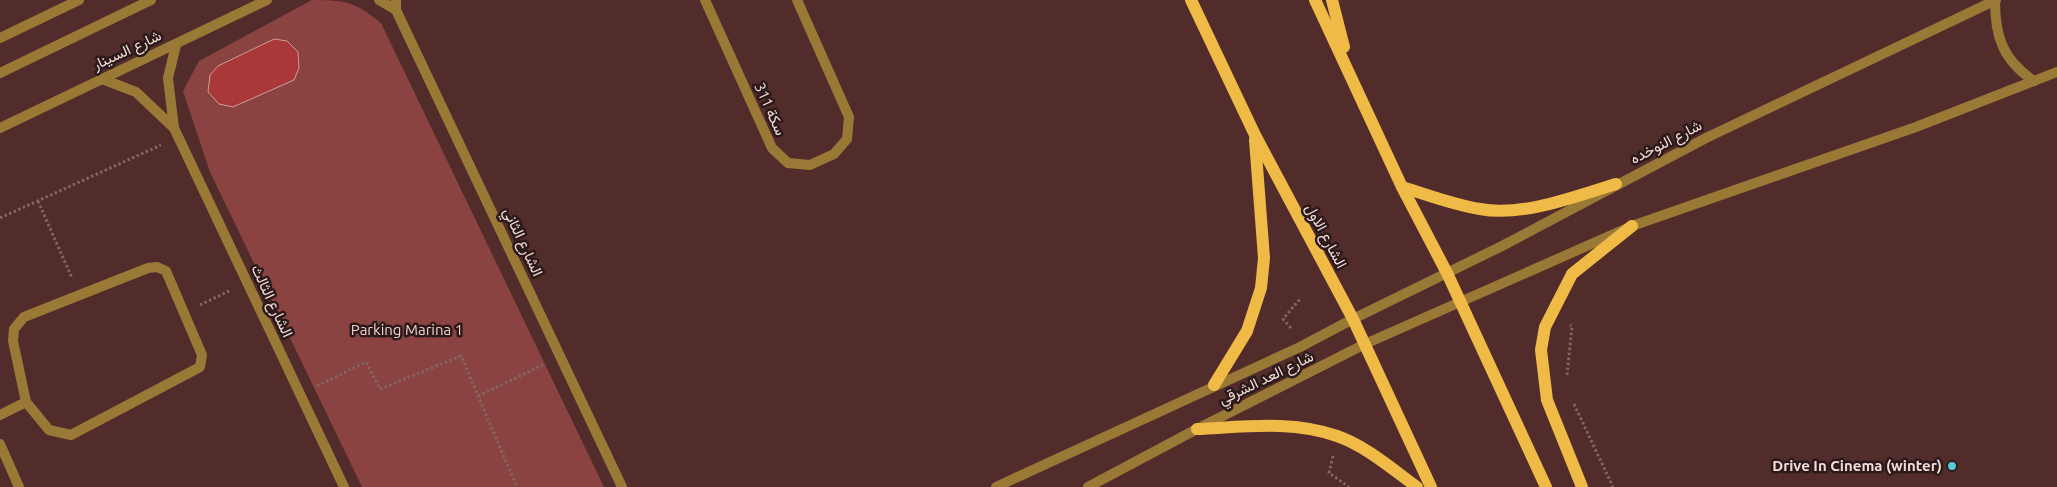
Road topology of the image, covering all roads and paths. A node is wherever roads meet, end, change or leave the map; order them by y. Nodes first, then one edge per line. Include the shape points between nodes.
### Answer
1 (79, 0) edge
2 (151, 0) edge
3 (267, 0) edge
4 (379, 0) edge
5 (704, 0) edge
6 (797, 0) edge
7 (1191, 0) edge
8 (1315, 0) edge
9 (1332, 0) edge
10 (1996, 0) edge
11 (396, 5) edge
12 (0, 38) edge
13 (176, 45) junction
14 (2057, 72) edge
15 (0, 73) edge
16 (1350, 73) junction
17 (102, 79) junction
18 (2034, 81) junction
19 (0, 128) edge
20 (174, 128) junction
21 (1255, 135) junction
22 (179, 138) junction
23 (1616, 184) junction
24 (1402, 187) junction
25 (38, 201) junction
26 (0, 218) edge
27 (1632, 226) junction
28 (1447, 273) junction
29 (247, 282) junction
30 (79, 295) junction
31 (1300, 299) dead end
32 (1459, 301) junction
33 (1551, 311) junction
34 (184, 313) junction
35 (1353, 319) junction
36 (1291, 328) dead end
37 (1365, 344) junction
38 (560, 356) junction
39 (1567, 378) dead end
40 (1214, 385) junction
41 (300, 395) junction
42 (1570, 395) dead end
43 (478, 396) junction
44 (26, 402) junction
45 (0, 415) edge
46 (1197, 429) junction
47 (1338, 436) junction
48 (0, 444) edge
49 (19, 487) edge
50 (344, 487) edge
51 (517, 487) edge
52 (622, 487) edge
53 (996, 487) edge
54 (1088, 487) edge
55 (1349, 487) edge
56 (1417, 487) edge
57 (1431, 487) edge
58 (1546, 487) edge
59 (1582, 487) edge
60 (1613, 487) edge

1 - 12 street
2 - 15 street
3 - 13 street, شارع السينار
4 - 11 street, الشارع الثاني
5 - 6 street, سكة 311 via 772,148 788,163 810,165 834,154 847,139 849,117
7 - 21 main road, الشارع الاول
8 - 16 main road
9 - 16 main road
10 - 18 street via 1996,26 2007,57
10 - 23 street, شارع النوخده
11 - 38 street, الشارع الثاني
13 - 17 street, شارع السينار
13 - 20 street, الشارع الثالث via 168,78
14 - 18 street
16 - 24 main road
17 - 19 street, شارع السينار
17 - 20 street, الشارع الثالث via 136,92
18 - 27 street via 1916,127
20 - 22 street, الشارع الثالث
21 - 35 main road, الشارع الاول
21 - 40 main road via 1264,258 1261,288 1247,331
22 - 25 path
22 - 29 street, الشارع الثالث
23 - 24 main road via 1559,202 1512,210 1481,210
23 - 28 street, شارع النوخده
24 - 28 main road
25 - 26 path
25 - 30 path
27 - 32 street
27 - 33 main road via 1572,274
28 - 32 main road
28 - 35 street, شارع النوخده
29 - 34 path
29 - 41 street, الشارع الثالث
30 - 34 street via 157,266 166,271
30 - 44 street via 24,316 14,329 13,342
31 - 36 path via 1283,319
32 - 37 street, شارع العد الشرقي
32 - 58 main road
33 - 39 path via 1572,326
33 - 59 main road via 1541,350 1546,400
34 - 44 street via 202,355 200,368 71,434 49,430
35 - 37 main road, الشارع الاول
35 - 40 street, شارع العد الشرقي via 1300,347
37 - 46 street, شارع العد الشرقي
37 - 57 main road, الشارع الاول
38 - 43 path
38 - 52 street, الشارع الثاني
40 - 53 street, شارع العد الشرقي
41 - 43 path via 366,362 380,389 461,356
41 - 50 street, الشارع الثالث
42 - 60 path
43 - 51 path
44 - 45 street
46 - 47 main road via 1309,427
46 - 54 street, شارع العد الشرقي
47 - 55 path via 1329,473
47 - 56 main road via 1364,449
48 - 49 street

